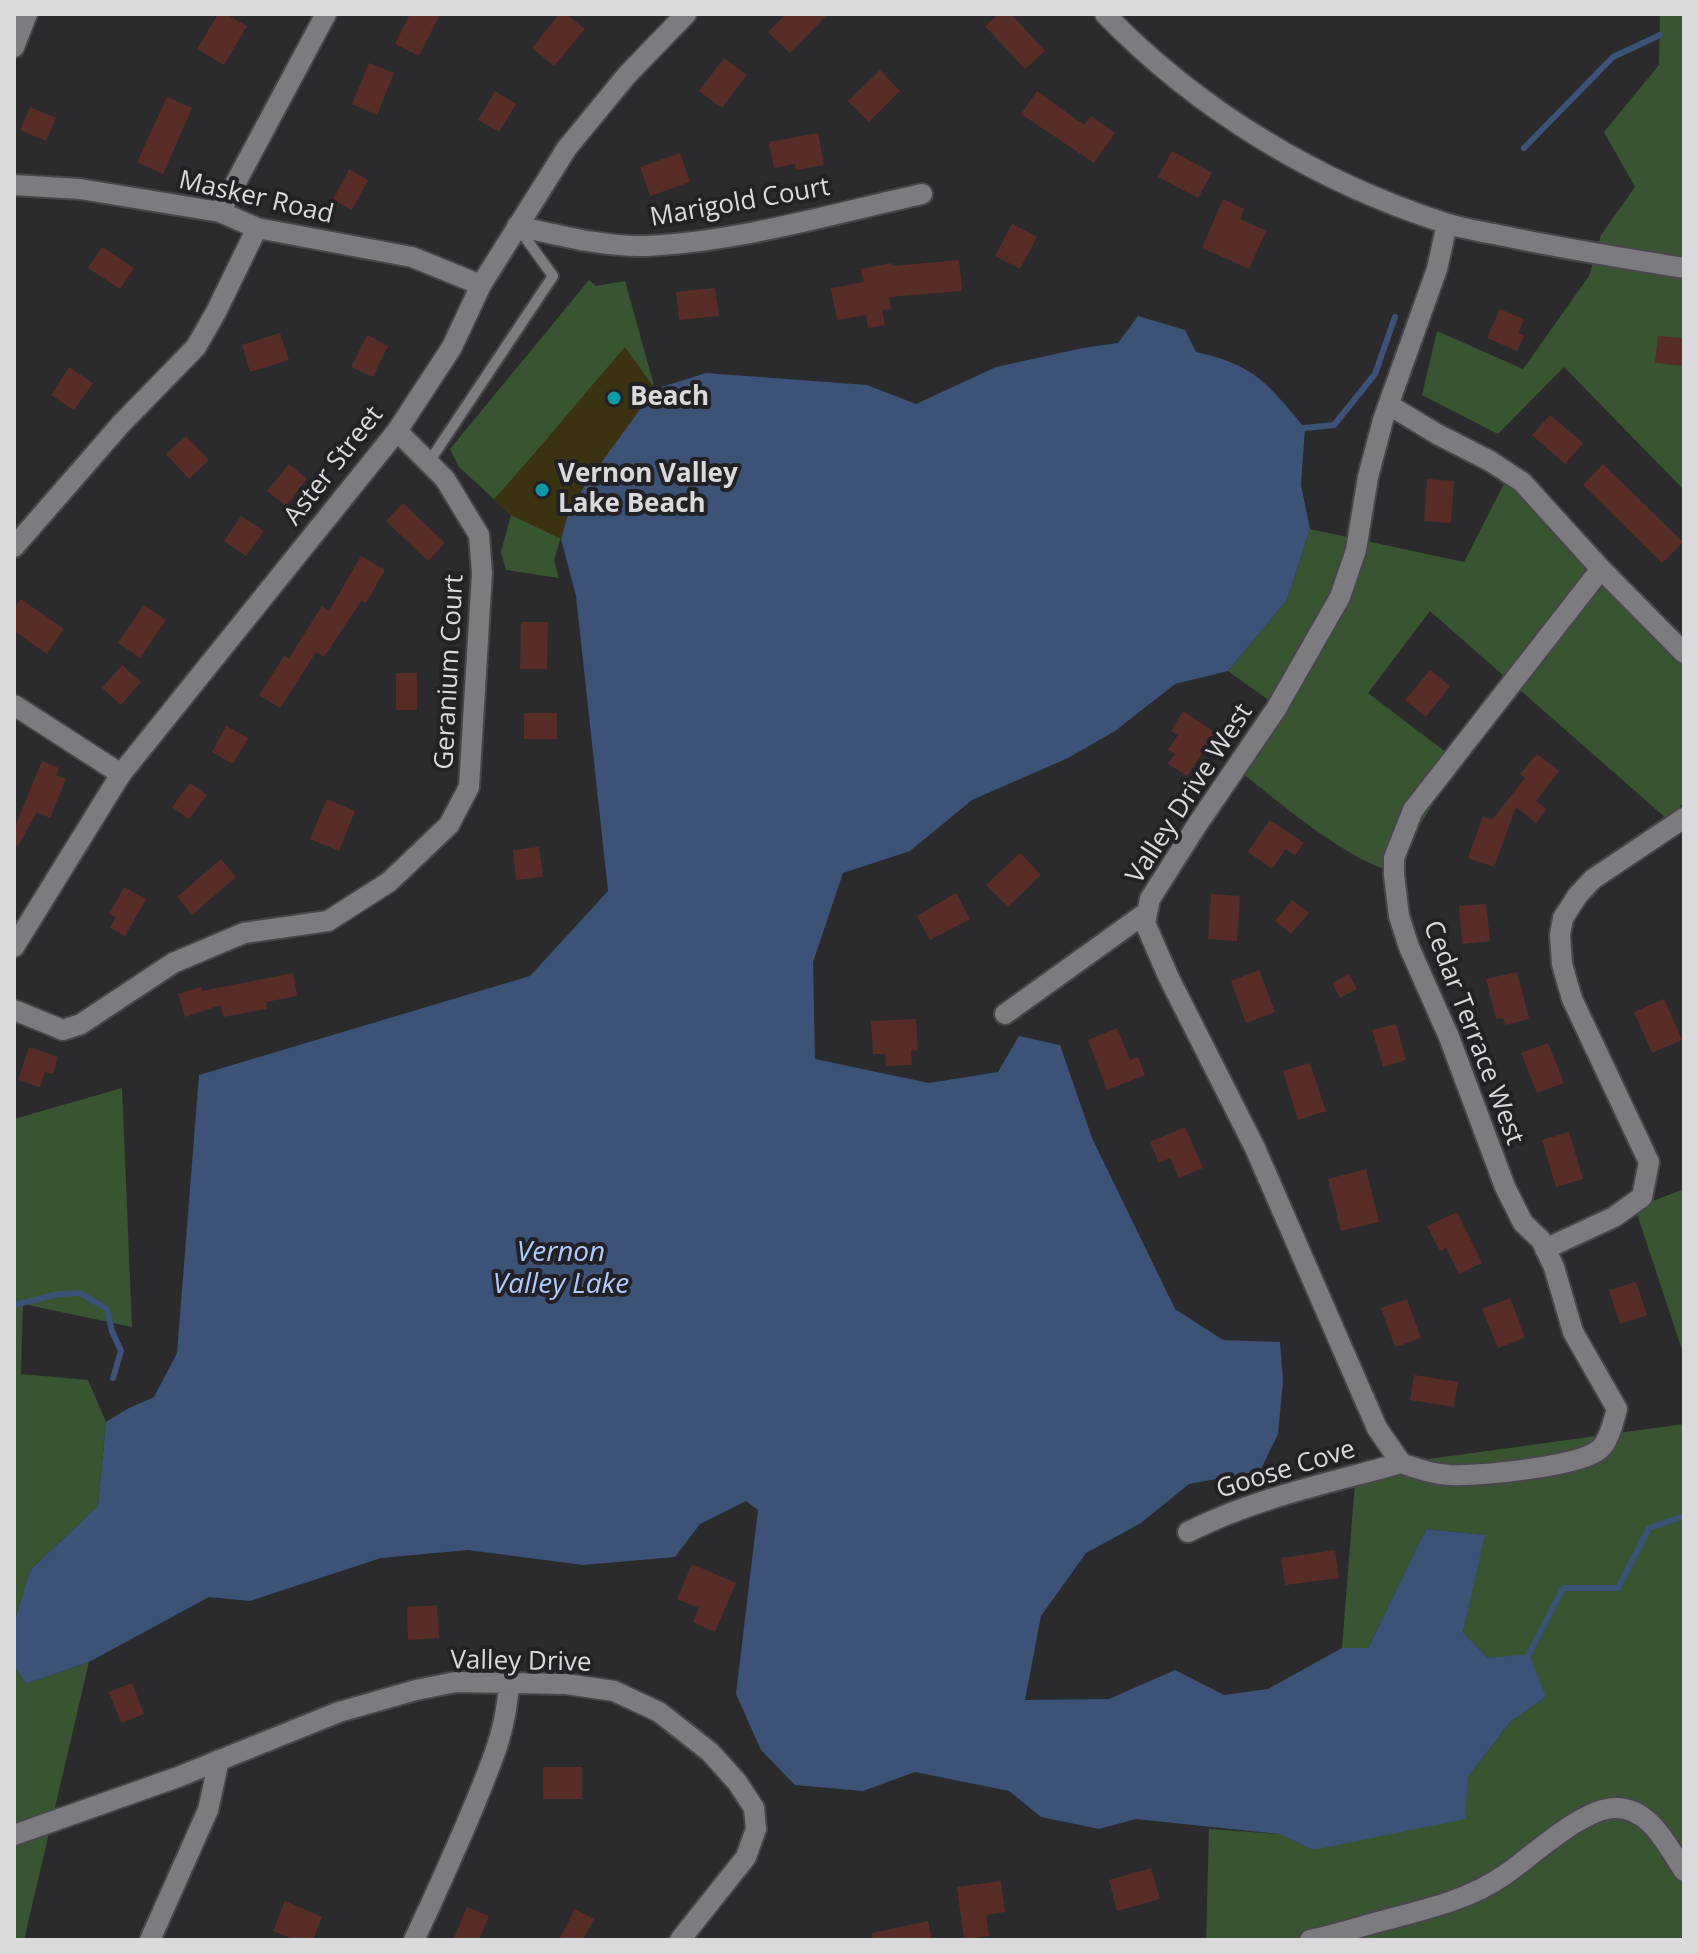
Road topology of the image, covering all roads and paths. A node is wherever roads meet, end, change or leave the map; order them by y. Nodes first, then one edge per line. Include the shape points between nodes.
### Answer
1 (27, 14) edge
2 (326, 14) edge
3 (686, 14) edge
4 (1105, 14) edge
5 (14, 47) edge
6 (14, 185) edge
7 (922, 194) dead end
8 (220, 212) junction
9 (1447, 224) junction
10 (517, 226) junction
11 (257, 228) junction
12 (1684, 268) edge
13 (481, 285) junction
14 (1389, 405) junction
15 (397, 431) junction
16 (429, 462) junction
17 (14, 547) edge
18 (1601, 569) junction
19 (1684, 653) edge
20 (14, 705) edge
21 (121, 774) junction
22 (1684, 818) edge
23 (1147, 912) junction
24 (14, 947) edge
25 (14, 1010) edge
26 (1005, 1014) dead end
27 (1545, 1249) junction
28 (1401, 1463) junction
29 (1188, 1532) dead end
30 (509, 1683) junction
31 (219, 1760) junction
32 (14, 1835) edge
33 (1684, 1871) edge
34 (150, 1940) edge
35 (414, 1940) edge
36 (680, 1940) edge
37 (1310, 1940) edge

1 - 5 street
2 - 8 street
3 - 10 street, Aster Street via 567,148
4 - 9 street via 1148,57 1220,114 1338,179
6 - 8 street, Masker Road via 80,189
7 - 10 street, Marigold Court via 736,235 643,246 588,242
8 - 11 street, Masker Road
9 - 12 street
9 - 14 street, Valley Drive West via 1437,269
10 - 13 street, Aster Street
10 - 16 lane via 553,276
11 - 13 street, Masker Road via 412,257
11 - 17 street via 196,347
13 - 15 street, Aster Street via 452,347
14 - 18 street via 1522,482
14 - 23 street, Valley Drive West via 1340,597 1276,709 1150,899
15 - 16 street, Geranium Court
15 - 21 street, Aster Street
16 - 25 street, Geranium Court via 479,535 482,573 469,787 449,825 389,882 328,921 244,933 173,963 81,1024 63,1030
18 - 19 street
18 - 27 street, Cedar Terrace West via 1413,810 1394,858 1396,894 1409,947 1505,1187 1523,1223
20 - 21 street
21 - 24 street, Aster Street
22 - 27 street via 1593,879 1563,918 1562,964 1572,999 1649,1162 1642,1197 1614,1217
23 - 26 street
23 - 28 street, Valley Drive West via 1145,923 1169,978 1255,1148 1377,1428
27 - 28 street, Cedar Terrace West via 1573,1332 1617,1409 1600,1449 1566,1462 1477,1474 1448,1475
28 - 29 street, Goose Cove via 1289,1494
30 - 31 street, Valley Drive via 456,1682 416,1690 339,1712
30 - 35 street via 507,1717 496,1754
30 - 36 street, Valley Drive via 614,1691 659,1712 710,1752 737,1782 754,1808 756,1829 746,1857
31 - 32 street, Valley Drive
31 - 34 street via 208,1810
33 - 37 street via 1655,1826 1615,1808 1594,1813 1503,1876 1439,1907

